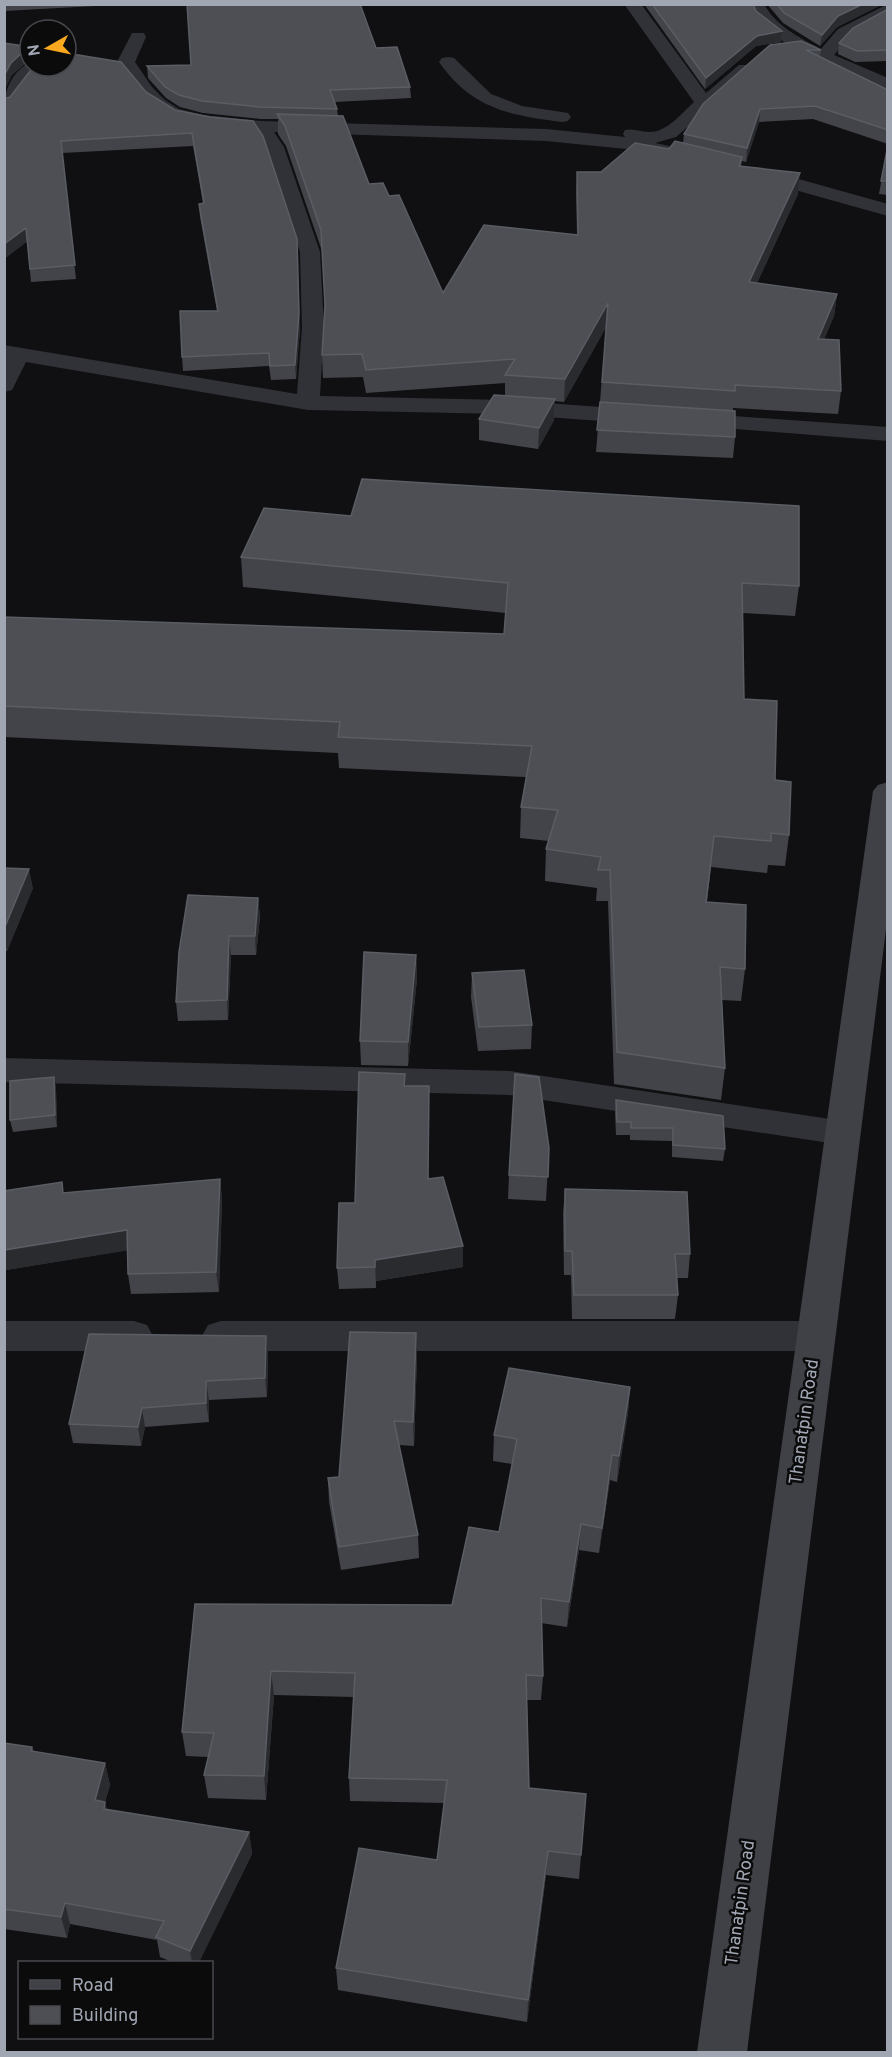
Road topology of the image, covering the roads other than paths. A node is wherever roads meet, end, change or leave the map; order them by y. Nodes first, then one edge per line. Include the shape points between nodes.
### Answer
1 (632, 4) edge
2 (756, 4) edge
3 (888, 9) edge
4 (138, 37) dead end
5 (802, 46) junction
6 (771, 50) edge
7 (824, 56) junction
8 (754, 60) edge
9 (448, 62) dead end
10 (22, 78) edge
11 (888, 85) edge
12 (704, 103) junction
13 (4, 104) edge
14 (261, 126) junction
15 (696, 158) edge
16 (742, 169) edge
17 (888, 210) edge
18 (12, 353) edge
19 (4, 385) edge
20 (308, 403) junction
21 (888, 434) edge
22 (888, 791) edge
23 (4, 1070) edge
24 (843, 1133) junction
25 (4, 1336) edge
26 (816, 1336) junction
27 (722, 2052) edge

1 - 12 street
2 - 5 street via 771,26
3 - 7 street via 844,33
4 - 14 street via 120,62 142,88 173,113
5 - 6 street
5 - 7 street
7 - 11 street
8 - 12 street
9 - 12 street via 485,98 518,111 587,121 641,138 669,133
10 - 13 street
14 - 15 street via 546,135 636,144
14 - 20 street via 275,147 310,252 313,327
16 - 17 street
18 - 19 street
18 - 20 street
20 - 21 street via 506,407
22 - 24 main road, Thanatpin Road
23 - 24 street via 510,1083
24 - 26 main road, Thanatpin Road
25 - 26 street
26 - 27 main road, Thanatpin Road

